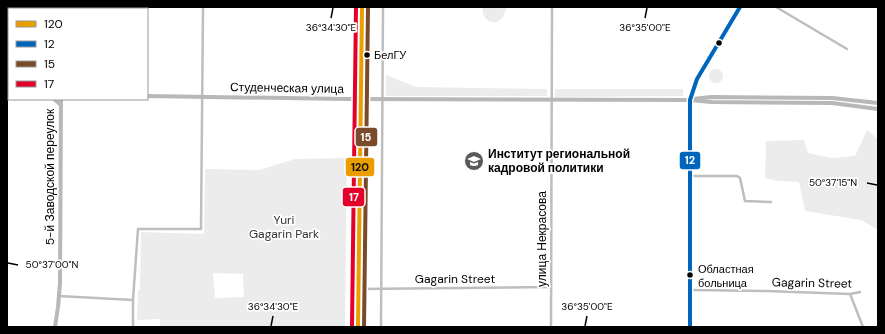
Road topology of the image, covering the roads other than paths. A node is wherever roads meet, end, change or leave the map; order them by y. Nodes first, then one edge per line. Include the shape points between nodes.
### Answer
1 (203, 7) edge
2 (362, 7) edge
3 (383, 7) edge
4 (552, 7) edge
5 (740, 7) edge
6 (776, 7) edge
7 (847, 49) dead end
8 (148, 96) edge
9 (203, 96) junction
10 (361, 99) junction
11 (383, 99) junction
12 (55, 100) edge
13 (61, 100) edge
14 (552, 100) junction
15 (690, 100) junction
16 (878, 103) edge
17 (61, 105) junction
18 (878, 109) edge
19 (689, 176) junction
20 (772, 202) dead end
21 (551, 287) junction
22 (381, 288) junction
23 (359, 289) junction
24 (691, 290) junction
25 (860, 292) dead end
26 (850, 294) junction
27 (59, 296) junction
28 (133, 300) junction
29 (55, 327) edge
30 (133, 327) edge
31 (358, 327) edge
32 (381, 327) edge
33 (551, 327) edge
34 (690, 327) edge
35 (863, 327) edge

1 - 9 street
2 - 10 main road
3 - 11 street
4 - 14 street, улица Некрасова
5 - 15 main road via 697,79
6 - 7 street
8 - 9 main road, Студенческая улица
9 - 10 main road, Студенческая улица
9 - 28 street via 201,229 138,229
10 - 11 main road, Студенческая улица
10 - 23 main road
11 - 14 main road, Студенческая улица
11 - 22 street
12 - 17 main road
13 - 17 main road, 5-й Заводской переулок
14 - 15 main road, Студенческая улица
14 - 21 street, улица Некрасова
15 - 16 main road, Студенческая улица via 711,97 832,98
15 - 18 main road, Студенческая улица via 832,104
15 - 19 main road
17 - 27 main road, 5-й Заводской переулок
19 - 20 street via 737,176 740,178 745,201
19 - 24 main road
21 - 22 street, Gagarin Street
21 - 33 street, улица Некрасова
22 - 23 street, Gagarin Street
22 - 32 street
23 - 31 main road
24 - 26 street, Gagarin Street
24 - 34 main road
25 - 26 street, Gagarin Street
26 - 35 street
27 - 28 street
27 - 29 main road, 5-й Заводской переулок
28 - 30 street

